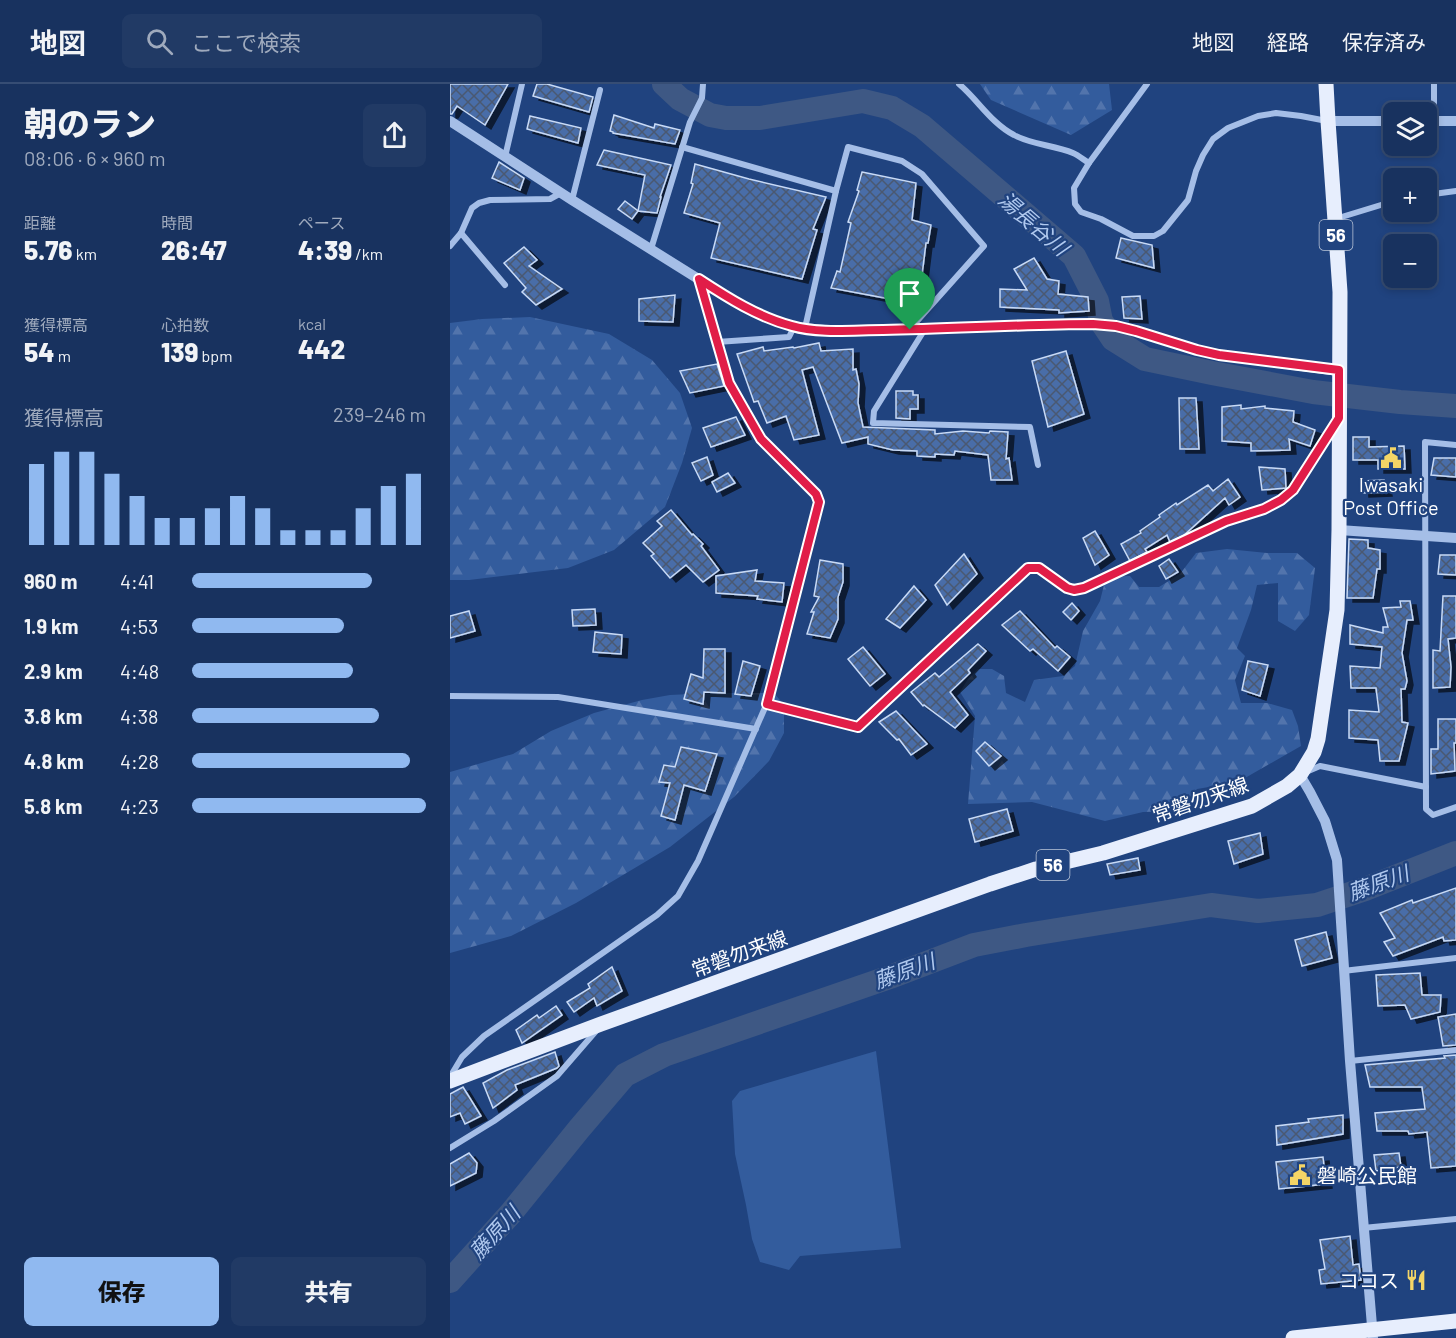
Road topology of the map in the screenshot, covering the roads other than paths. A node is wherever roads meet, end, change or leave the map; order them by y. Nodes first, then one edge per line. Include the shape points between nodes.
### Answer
1 (522, 84) edge
2 (704, 84) edge
3 (958, 84) edge
4 (1147, 84) edge
5 (1326, 84) edge
6 (1434, 84) edge
7 (600, 90) dead end
8 (1432, 102) edge
9 (450, 121) edge
10 (1328, 121) junction
11 (1383, 121) edge
12 (1437, 121) edge
13 (1456, 121) edge
14 (682, 147) junction
15 (505, 158) junction
16 (1089, 163) junction
17 (836, 191) junction
18 (1456, 191) edge
19 (561, 193) junction
20 (1437, 194) edge
21 (572, 200) junction
22 (1383, 204) edge
23 (1334, 219) junction
24 (461, 233) junction
25 (450, 246) edge
26 (651, 250) junction
27 (699, 279) junction
28 (505, 285) dead end
29 (799, 328) junction
30 (925, 329) junction
31 (910, 330) junction
32 (717, 342) junction
33 (1339, 378) junction
34 (1339, 412) junction
35 (1456, 445) edge
36 (1038, 465) dead end
37 (1339, 530) junction
38 (1425, 536) junction
39 (1456, 538) edge
40 (450, 696) edge
41 (767, 704) junction
42 (756, 729) junction
43 (1300, 775) junction
44 (1425, 787) junction
45 (1456, 807) edge
46 (1456, 957) edge
47 (1343, 971) junction
48 (602, 1024) junction
49 (1456, 1050) edge
50 (1350, 1061) junction
51 (450, 1079) edge
52 (450, 1148) edge
53 (1456, 1219) edge
54 (1363, 1228) junction
55 (1456, 1322) edge
56 (1372, 1334) edge
57 (1293, 1338) edge

1 - 15 street
2 - 14 street
3 - 16 street via 987,115 1012,134 1074,153
4 - 16 street
5 - 10 main road, 常磐勿来線 / 56
6 - 8 street
7 - 21 street
9 - 15 street
10 - 11 street
10 - 16 street via 1276,113 1228,128 1213,138 1203,155 1188,200 1163,231 1154,236 1133,236 1081,212 1075,204 1074,188
10 - 23 main road, 常磐勿来線 / 56
12 - 13 street
14 - 17 street
14 - 26 street
15 - 19 street
17 - 29 street
17 - 31 street via 848,147 902,161 922,174 984,246
18 - 20 street
19 - 21 street
19 - 24 street via 550,199 479,203 472,208
21 - 26 street
22 - 23 street
23 - 33 main road, 常磐勿来線 / 56 via 1340,292
24 - 25 street
24 - 28 street
26 - 27 street
27 - 29 street via 765,317
27 - 32 street
29 - 31 street
29 - 32 street via 789,337
30 - 31 street
30 - 33 street via 1116,326 1219,355
30 - 36 street via 874,411 873,423 1030,427
32 - 41 street via 729,383 761,439 816,494 819,502
33 - 34 main road, 常磐勿来線 / 56
34 - 37 main road, 常磐勿来線 / 56
34 - 41 street via 1293,490 1281,500 1226,521 1084,588 1067,588 1039,568 1028,568 858,727
35 - 38 street via 1425,442
37 - 38 street
37 - 43 main road, 常磐勿来線 / 56 via 1337,610 1318,739
38 - 39 street
38 - 44 street
40 - 42 street via 558,697
41 - 42 street
42 - 51 street via 698,861 678,896 657,915 484,1036 462,1057
43 - 44 street via 1320,766
43 - 47 street via 1325,820 1337,860
43 - 48 main road, 常磐勿来線 / 56 via 1252,806 990,884
44 - 45 street via 1426,809 1433,815
46 - 47 street
47 - 50 street
48 - 51 main road, 常磐勿来線 / 56
48 - 52 street via 556,1076
49 - 50 street
50 - 54 street
53 - 54 street
54 - 56 street
55 - 56 main road
56 - 57 main road

